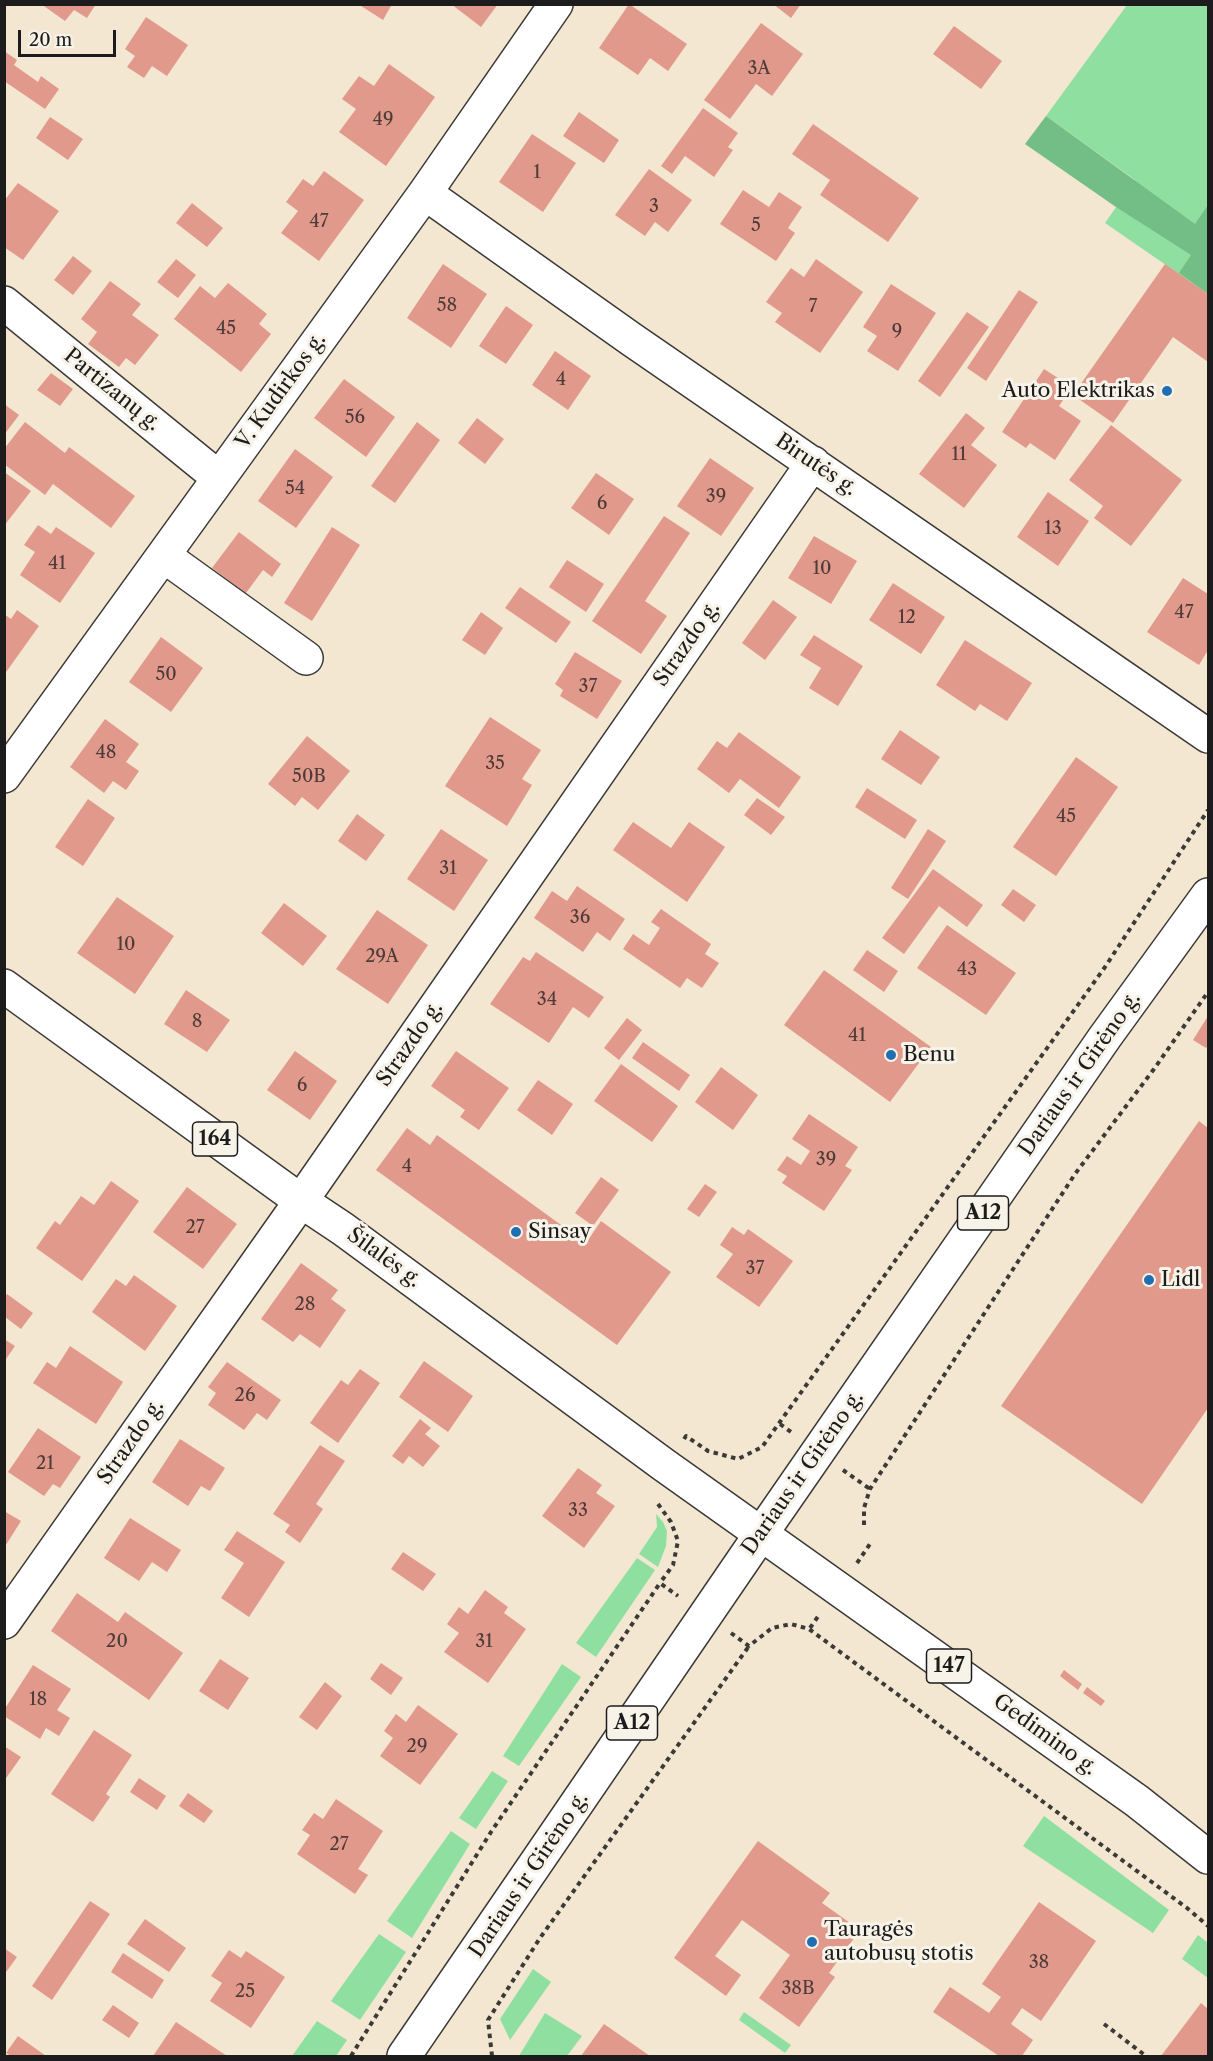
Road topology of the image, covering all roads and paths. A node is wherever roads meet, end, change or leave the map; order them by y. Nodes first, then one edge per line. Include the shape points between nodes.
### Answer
1 (556, 4) edge
2 (424, 193) junction
3 (4, 303) edge
4 (813, 463) junction
5 (219, 478) junction
6 (164, 556) junction
7 (306, 658) dead end
8 (1209, 736) edge
9 (4, 776) edge
10 (1208, 812) edge
11 (1209, 895) edge
12 (4, 986) edge
13 (1209, 992) edge
14 (301, 1202) junction
15 (686, 1436) dead end
16 (656, 1501) dead end
17 (864, 1525) dead end
18 (760, 1534) junction
19 (660, 1583) junction
20 (705, 1616) junction
21 (4, 1622) edge
22 (749, 1646) junction
23 (1209, 1857) edge
24 (1209, 1926) edge
25 (1104, 2024) dead end
26 (351, 2056) edge
27 (404, 2056) edge
28 (492, 2056) edge
29 (1146, 2056) edge

1 - 2 main road, V. Kudirkos g.
2 - 4 main road, Birutės g.
2 - 5 main road, V. Kudirkos g.
3 - 5 main road, Partizanų g.
4 - 8 main road, Birutės g.
4 - 14 main road, Strazdo g.
5 - 6 main road, V. Kudirkos g.
6 - 7 main road
6 - 9 main road, V. Kudirkos g.
10 - 15 path via 1105,967 762,1447 738,1459 708,1451
11 - 18 main road, Dariaus ir Girėno g. / A12 via 1105,1036
12 - 14 main road, Šilalės g. / 164
13 - 17 path via 1075,1174 870,1490
14 - 18 main road, Šilalės g. / 164 via 344,1229
14 - 21 main road, Strazdo g.
16 - 19 path via 678,1540 673,1564
18 - 20 main road, Dariaus ir Girėno g. / A12
18 - 23 main road, Gedimino g. / 147 via 1089,1766
19 - 20 path
19 - 26 path via 491,1832
20 - 22 path
20 - 27 main road, Dariaus ir Girėno g. / A12
22 - 24 path via 772,1628 791,1624 809,1629
22 - 28 path via 540,1938 488,2020
25 - 29 path

